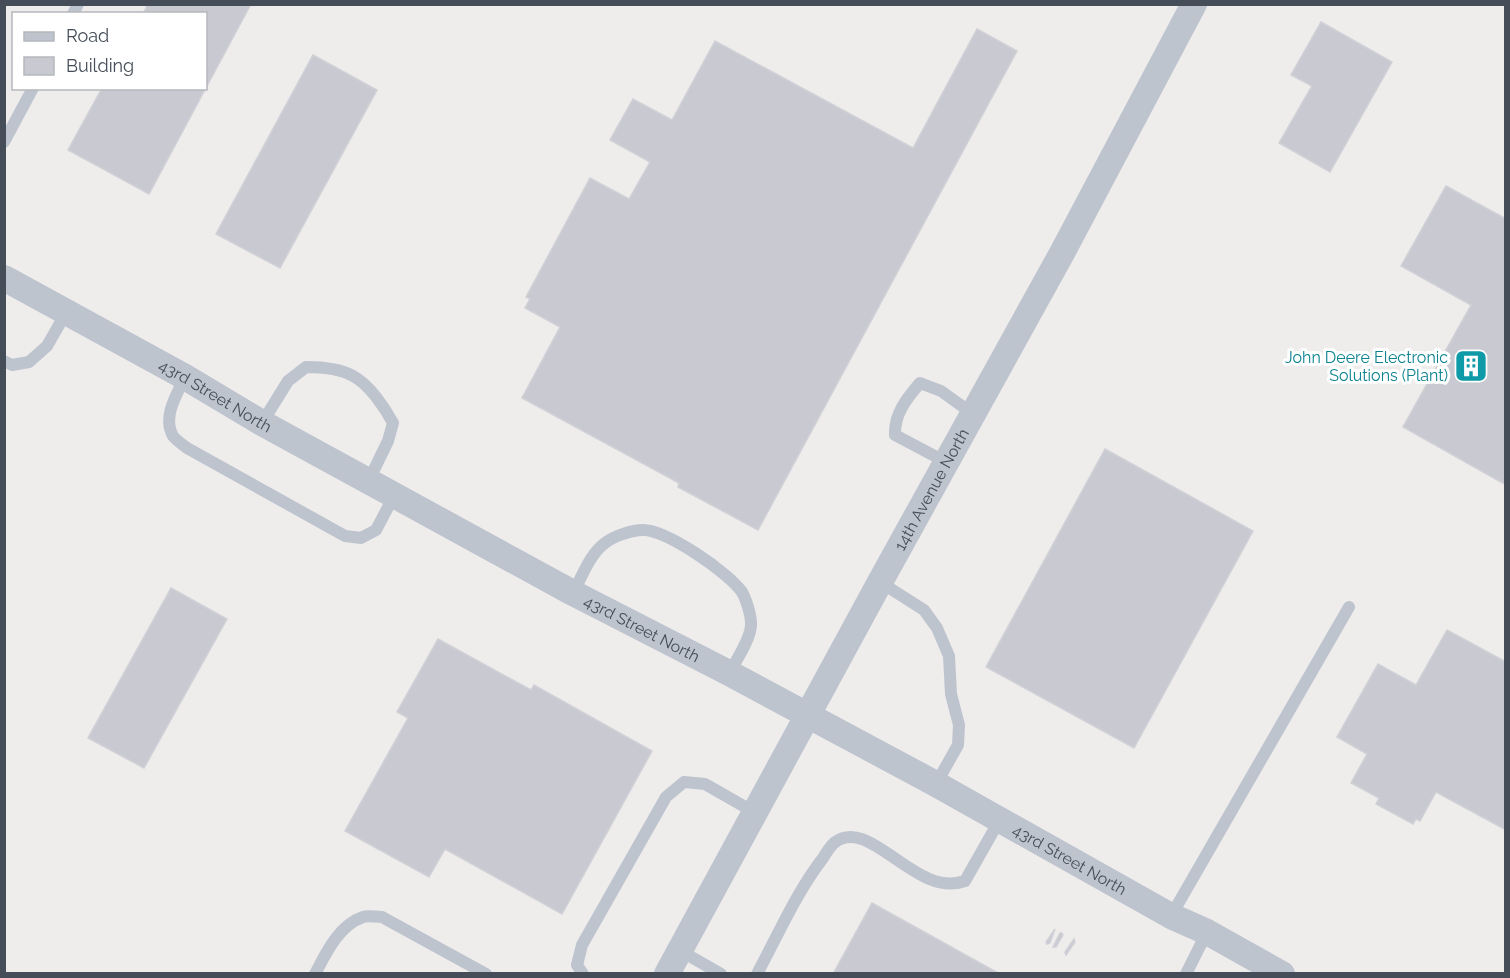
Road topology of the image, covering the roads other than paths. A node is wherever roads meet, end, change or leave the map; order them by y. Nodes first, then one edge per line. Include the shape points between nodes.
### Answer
1 (1194, 4) edge
2 (32, 90) edge
3 (4, 141) edge
4 (4, 278) edge
5 (67, 311) junction
6 (4, 361) edge
7 (185, 377) junction
8 (973, 414) junction
9 (262, 423) junction
10 (946, 462) junction
11 (369, 480) junction
12 (395, 494) junction
13 (880, 582) junction
14 (573, 593) junction
15 (1349, 607) dead end
16 (729, 673) junction
17 (807, 715) junction
18 (936, 784) junction
19 (754, 812) junction
20 (999, 821) junction
21 (1171, 916) junction
22 (1207, 932) junction
23 (679, 950) junction
24 (315, 974) edge
25 (486, 974) edge
26 (583, 974) edge
27 (667, 974) edge
28 (721, 974) edge
29 (757, 974) edge
30 (1186, 974) edge
31 (1282, 974) edge

1 - 8 street, 14th Avenue North
2 - 3 lane
4 - 5 street, 43rd Street North
5 - 6 lane via 47,345 29,362 12,366
5 - 7 street, 43rd Street North
7 - 9 street, 43rd Street North
7 - 12 lane via 168,422 173,436 187,448 315,521 345,536 361,538 376,530
8 - 10 street, 14th Avenue North
8 - 10 lane via 941,391 920,383 908,397 894,422 895,435
9 - 11 street, 43rd Street North
9 - 11 lane via 288,381 306,367 329,368 354,376 384,405 393,423
10 - 13 street, 14th Avenue North
11 - 12 street, 43rd Street North
12 - 14 street, 43rd Street North
13 - 17 street, 14th Avenue North
13 - 18 lane via 924,610 949,656 951,694 959,725 958,745
14 - 16 street, 43rd Street North
14 - 16 lane via 605,543 643,530 664,534 723,573 742,593 751,624
15 - 21 lane
16 - 17 street, 43rd Street North
17 - 18 street, 43rd Street North
17 - 19 street, 14th Avenue North
18 - 20 street, 43rd Street North
19 - 23 street, 14th Avenue North
19 - 26 lane via 705,784 684,782 666,797 582,945 577,965
20 - 21 street, 43rd Street North
20 - 29 lane via 965,881 954,885 932,882 863,838 849,836 834,843 811,873
21 - 22 street, 43rd Street North
22 - 30 lane
22 - 31 street, 43rd Street North
23 - 27 street, 14th Avenue North
23 - 28 lane
24 - 25 lane via 345,926 364,916 382,917

